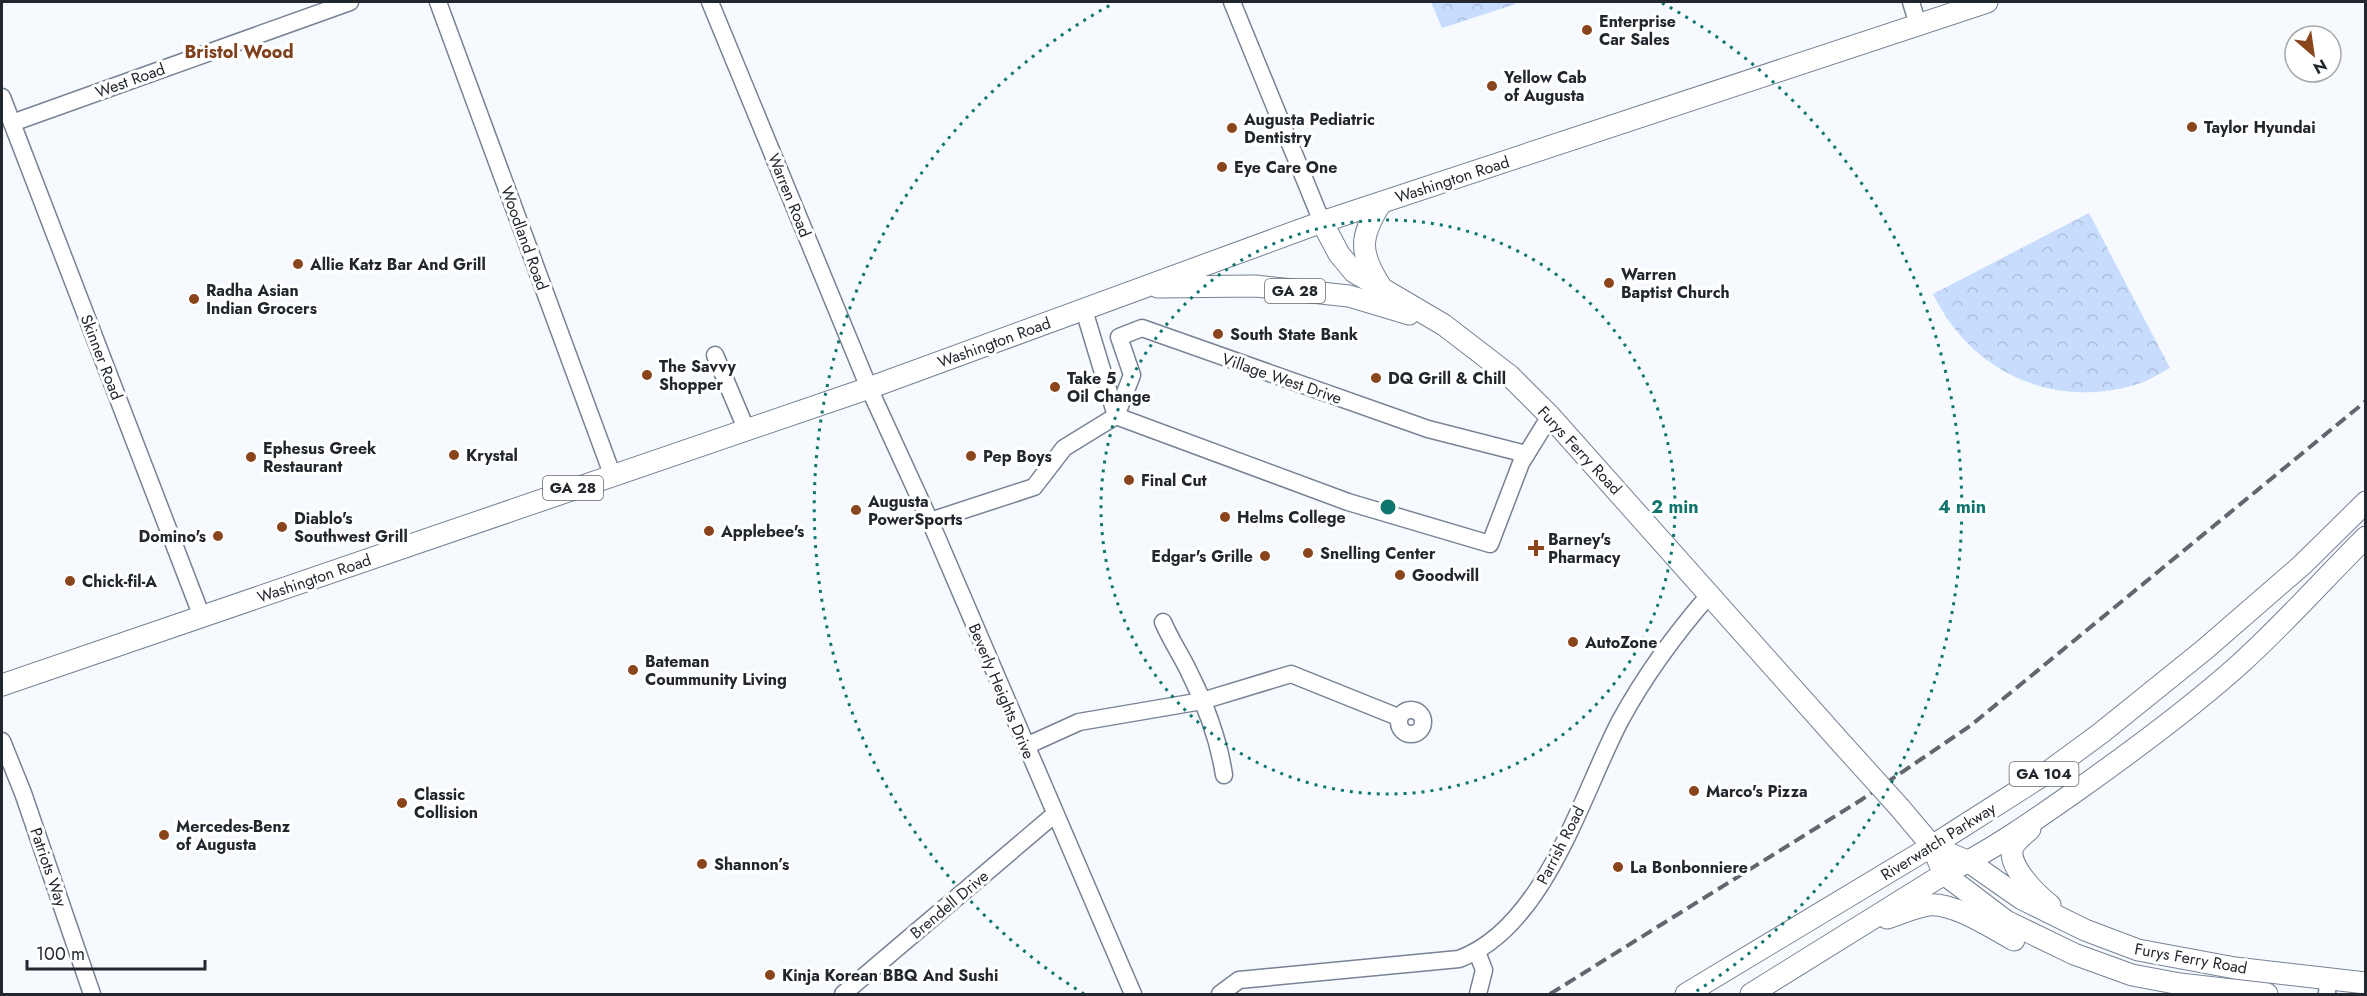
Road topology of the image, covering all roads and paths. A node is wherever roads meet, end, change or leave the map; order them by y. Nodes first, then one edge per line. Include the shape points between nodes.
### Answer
1 (350, 2) edge
2 (438, 2) edge
3 (710, 2) edge
4 (1232, 2) edge
5 (1911, 2) edge
6 (1987, 2) edge
7 (1918, 25) junction
8 (2, 97) edge
9 (12, 123) junction
10 (1381, 203) junction
11 (1322, 222) junction
12 (1143, 287) junction
13 (1383, 290) junction
14 (1084, 310) junction
15 (1444, 325) junction
16 (715, 355) dead end
17 (869, 388) junction
18 (1116, 416) junction
19 (1550, 416) junction
20 (747, 431) junction
21 (1527, 454) junction
22 (612, 474) junction
23 (2366, 502) edge
24 (930, 521) junction
25 (2366, 537) edge
26 (1710, 594) junction
27 (202, 617) junction
28 (1163, 622) dead end
29 (2, 685) edge
30 (1202, 701) junction
31 (1398, 717) dead end
32 (2, 741) edge
33 (1026, 746) junction
34 (1224, 775) dead end
35 (1055, 814) junction
36 (2043, 814) junction
37 (1932, 846) junction
38 (1969, 862) junction
39 (1944, 874) junction
40 (1858, 927) junction
41 (2085, 930) junction
42 (1477, 952) junction
43 (2074, 954) junction
44 (2366, 983) edge
45 (2327, 986) edge
46 (92, 994) edge
47 (843, 994) edge
48 (1133, 994) edge
49 (1220, 994) edge
50 (1478, 994) edge
51 (1686, 994) edge
52 (1752, 994) edge
53 (2267, 994) edge

1 - 9 street, West Road
2 - 22 street, Woodland Road
3 - 17 street, Warren Road
4 - 11 street
5 - 7 street
6 - 7 main road, Washington Road
7 - 10 main road, Washington Road
8 - 9 street, Skinner Road
9 - 27 street, Skinner Road
10 - 11 main road, Washington Road
10 - 13 main road via 1370,220 1364,248 1368,266
11 - 12 main road, Washington Road / GA 28
11 - 13 main road, Furys Ferry Road / GA 28 via 1354,272
12 - 14 main road, Washington Road / GA 28
12 - 15 main road, GA 28 via 1256,286 1349,296
13 - 15 main road, Furys Ferry Road / GA 28
14 - 17 main road, Washington Road / GA 28
14 - 18 street
15 - 19 main road, Furys Ferry Road / GA 28 via 1509,375
16 - 20 street
17 - 20 main road, Washington Road / GA 28
17 - 24 street, Beverly Heights Drive
18 - 21 street via 1348,502 1490,544
18 - 21 street, Village West Drive via 1132,375 1119,337 1142,328 1428,429
18 - 24 street via 1064,448 1034,487
19 - 21 street
19 - 26 main road, Furys Ferry Road / GA 28
20 - 22 main road, Washington Road / GA 28
22 - 27 main road, Washington Road / GA 28
23 - 37 main road, Riverwatch Parkway / GA 104 via 2302,565 2135,707 2048,772
24 - 33 street, Beverly Heights Drive
25 - 36 main road, Riverwatch Parkway / GA 104 via 2231,671 2140,745
26 - 37 main road, Furys Ferry Road / GA 28, bridge
26 - 42 street, Parrish Road via 1673,637 1636,694 1546,876 1514,919
27 - 29 main road, Washington Road / GA 28
28 - 30 street
30 - 31 street via 1292,674
30 - 33 street via 1079,722
30 - 34 street
32 - 46 street, Patriots Way
33 - 35 street, Beverly Heights Drive
35 - 47 street, Brendell Drive
35 - 48 street, Beverly Heights Drive
36 - 38 main road, Riverwatch Parkway / GA 104
36 - 41 main road via 2014,845 2011,856 2038,896
37 - 38 main road, Furys Ferry Road / GA 28
37 - 39 main road, Furys Ferry Road / GA 28
37 - 51 main road, Riverwatch Parkway / GA 104
38 - 39 main road, Riverwatch Parkway / GA 104
38 - 41 main road, Furys Ferry Road / GA 28 via 2022,899
39 - 40 main road, Riverwatch Parkway / GA 104
39 - 43 main road, Furys Ferry Road / GA 28 via 2006,921
40 - 43 main road via 1927,905 1942,906 2043,955
40 - 52 main road, Riverwatch Parkway / GA 104
41 - 45 main road, Furys Ferry Road / GA 28 via 2138,950
42 - 49 street, Parrish Road via 1459,959 1239,980
42 - 50 street via 1484,970
43 - 53 main road, Furys Ferry Road / GA 28 via 2132,975
44 - 45 main road, Furys Ferry Road / GA 28

